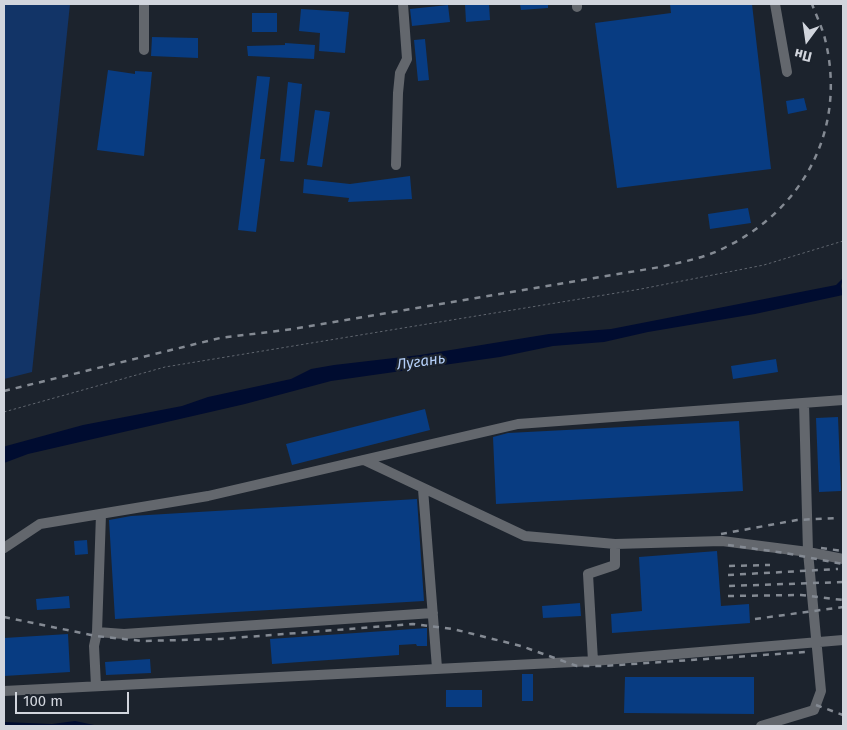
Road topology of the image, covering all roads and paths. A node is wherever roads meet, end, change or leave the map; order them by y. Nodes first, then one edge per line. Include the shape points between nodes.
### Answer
1 (144, 4) edge
2 (402, 4) edge
3 (775, 4) edge
4 (144, 50) dead end
5 (787, 72) dead end
6 (396, 165) dead end
7 (843, 241) edge
8 (843, 400) edge
9 (804, 403) junction
10 (4, 412) edge
11 (364, 460) junction
12 (423, 489) junction
13 (101, 514) junction
14 (615, 544) junction
15 (4, 548) edge
16 (808, 552) junction
17 (843, 559) edge
18 (433, 612) junction
19 (97, 632) junction
20 (843, 640) edge
21 (817, 642) junction
22 (594, 661) junction
23 (437, 668) junction
24 (96, 686) junction
25 (4, 691) edge
26 (761, 726) edge

1 - 4 lane
2 - 6 lane via 407,59 400,73
3 - 5 lane
7 - 10 path via 764,264 661,286 165,367
8 - 9 lane
9 - 11 lane via 518,424
9 - 16 lane
11 - 12 lane
11 - 13 lane via 208,496
12 - 14 lane via 525,536
12 - 18 lane
13 - 15 lane via 40,524
13 - 19 lane
14 - 16 lane via 722,540
14 - 22 lane via 615,565 588,574
16 - 17 lane
16 - 21 lane
18 - 19 lane via 124,634
18 - 23 lane
19 - 24 lane via 94,646
20 - 21 lane
21 - 22 lane
21 - 26 lane via 821,691 814,710
22 - 23 lane
23 - 24 lane
24 - 25 lane

